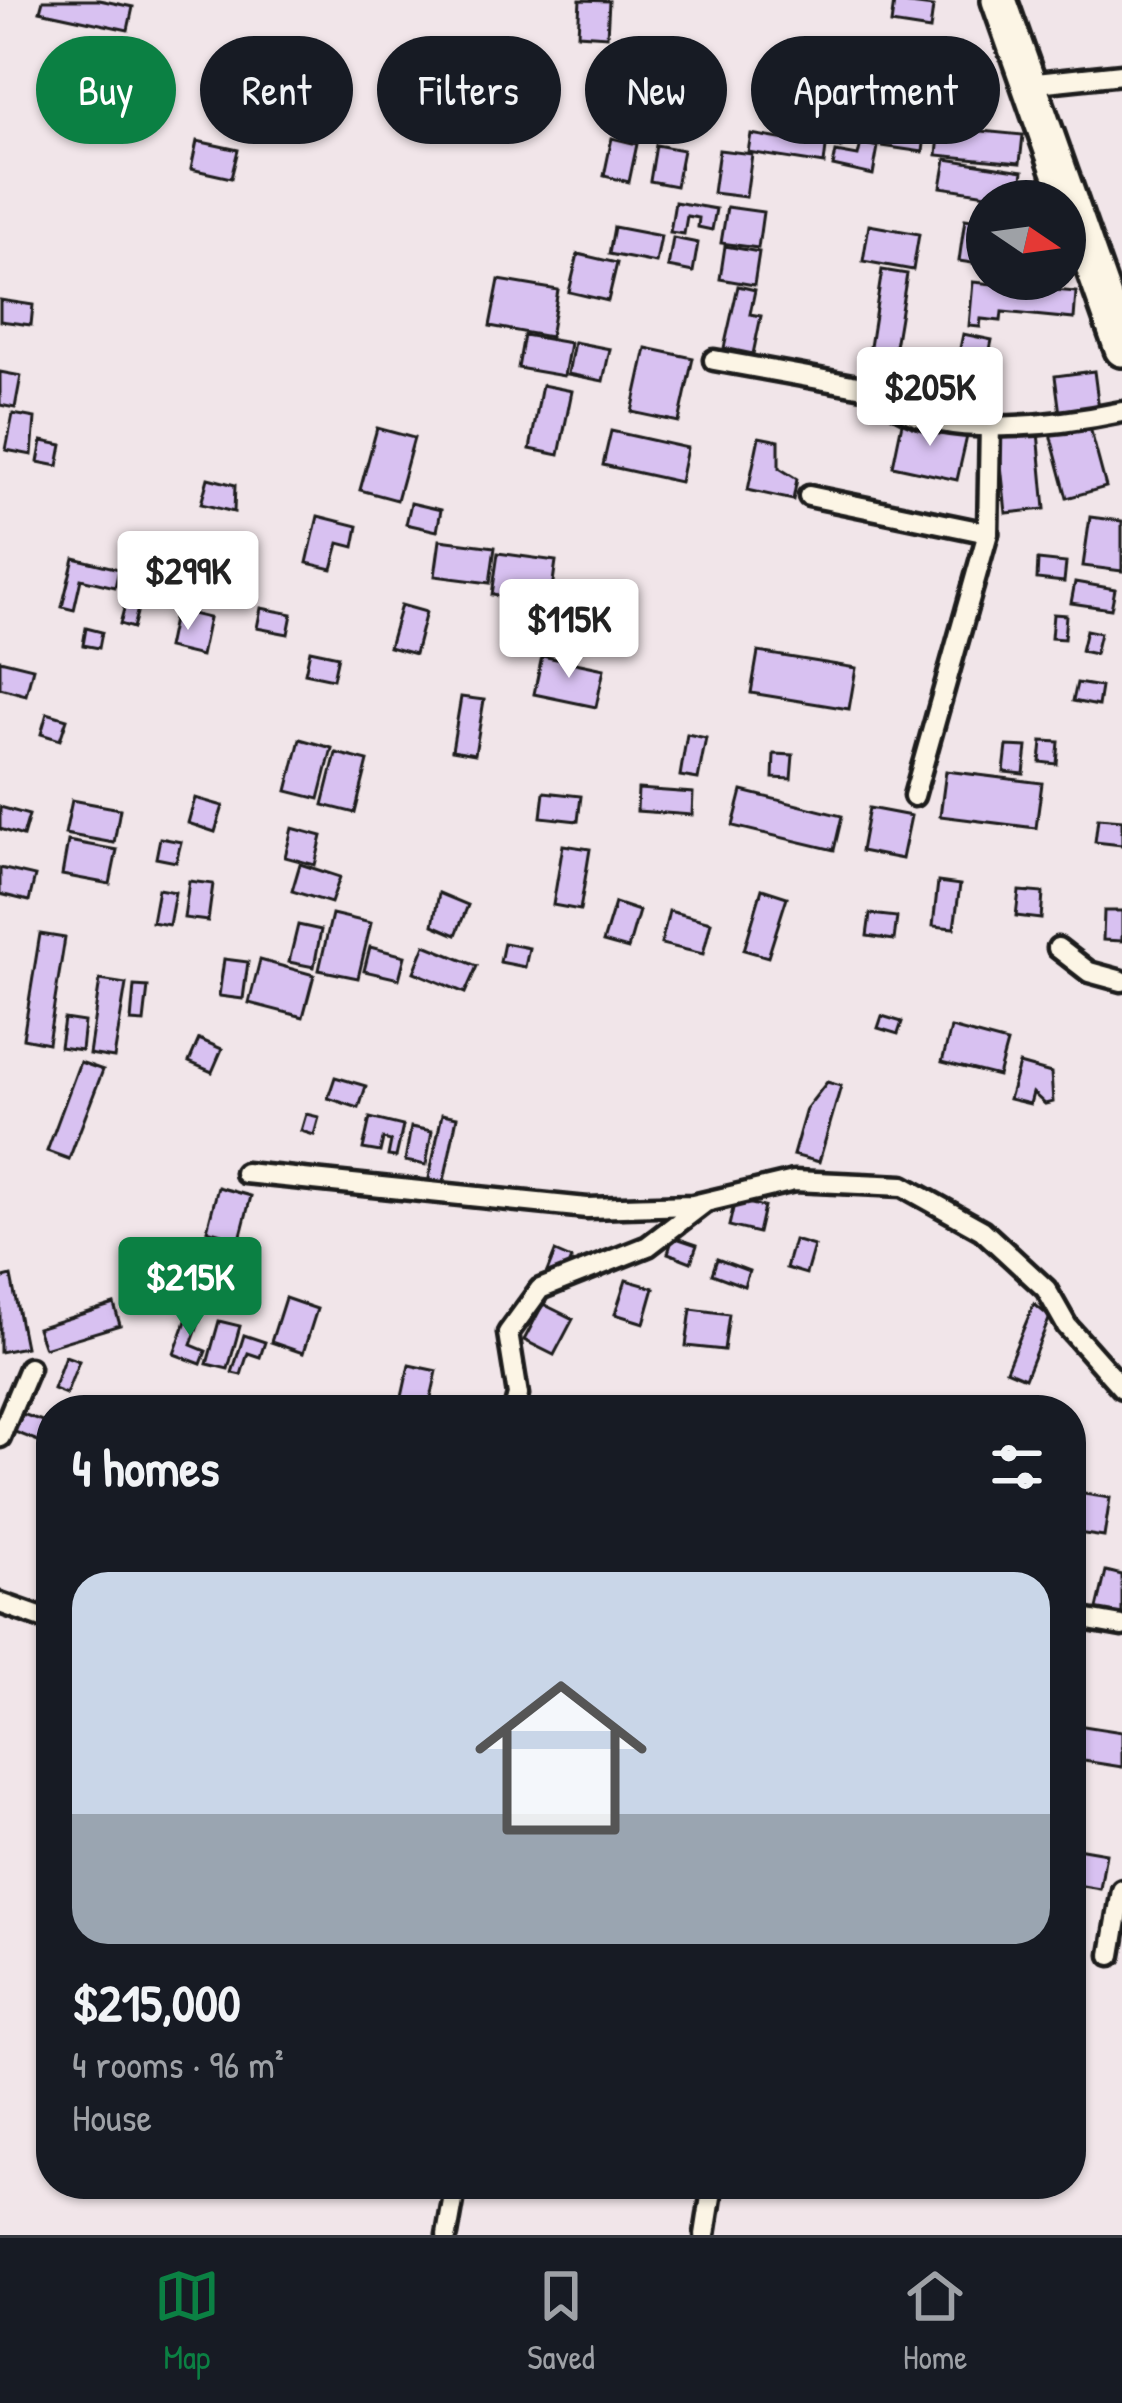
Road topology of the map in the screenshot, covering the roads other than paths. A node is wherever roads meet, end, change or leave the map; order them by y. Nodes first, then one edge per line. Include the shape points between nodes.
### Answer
1 (999, 0) edge
2 (1122, 74) edge
3 (1027, 84) junction
4 (1122, 349) edge
5 (715, 360) dead end
6 (1122, 412) edge
7 (990, 424) junction
8 (809, 496) dead end
9 (988, 533) junction
10 (914, 796) dead end
11 (1058, 948) dead end
12 (1122, 981) edge
13 (245, 1173) dead end
14 (707, 1201) junction
15 (28, 1367) dead end
16 (1122, 1388) edge
17 (518, 1395) edge
18 (0, 1437) edge
19 (0, 1603) edge
20 (36, 1616) edge
21 (1086, 1619) edge
22 (1122, 1625) edge
23 (1122, 1890) edge
24 (1111, 1955) dead end
25 (453, 2199) edge
26 (711, 2199) edge
27 (447, 2235) edge
28 (705, 2235) edge

1 - 3 highway
2 - 3 street
3 - 4 highway
5 - 7 street via 880,390 898,408
6 - 7 street
7 - 9 street
8 - 9 street
9 - 10 street
11 - 12 street via 1089,972
13 - 14 street via 587,1208
14 - 16 street via 794,1180 903,1186 982,1230 1046,1289
14 - 17 street via 648,1246 540,1289 508,1333
15 - 18 street
19 - 20 street
21 - 22 street
23 - 24 street
25 - 27 street
26 - 28 street

